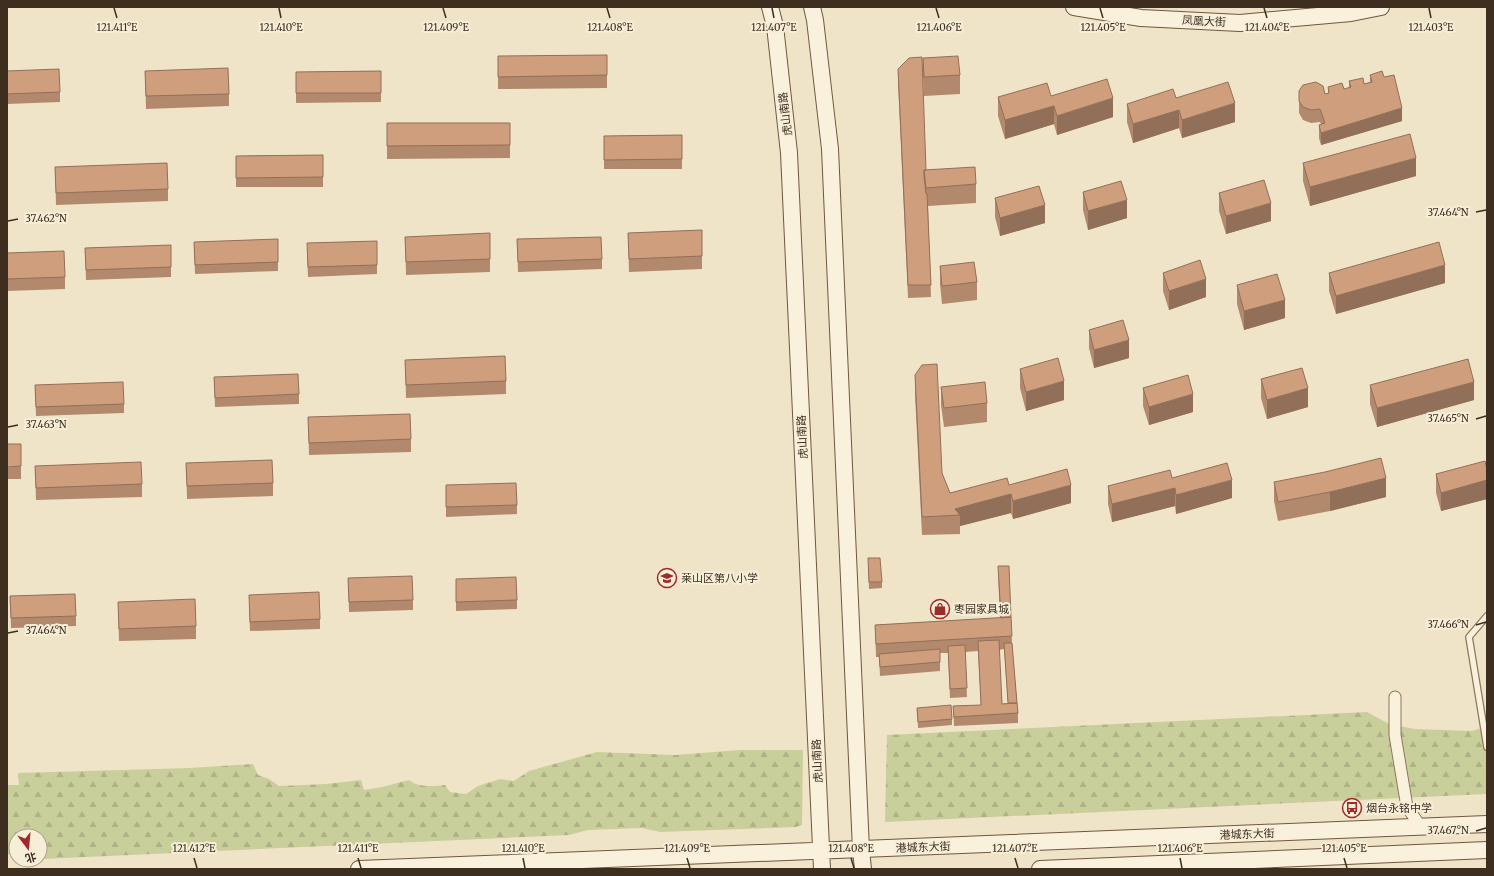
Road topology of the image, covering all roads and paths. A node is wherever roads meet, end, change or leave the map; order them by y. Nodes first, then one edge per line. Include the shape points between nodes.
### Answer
1 (770, 7) edge
2 (812, 7) edge
3 (1074, 7) edge
4 (1381, 7) edge
5 (1487, 616) edge
6 (1394, 697) dead end
7 (1487, 747) edge
8 (1487, 824) edge
9 (1421, 827) junction
10 (821, 850) junction
11 (861, 850) junction
12 (1487, 850) edge
13 (359, 869) edge
14 (822, 869) edge
15 (863, 869) edge
16 (1040, 869) edge

1 - 10 main road, 虎山南路 via 789,153
2 - 11 main road via 830,149
3 - 4 main road, 凤凰大街 via 1141,18 1240,22 1352,13
5 - 7 lane via 1469,637
6 - 9 street via 1395,735 1407,807
8 - 9 main road, 港城东大街
9 - 11 main road, 港城东大街
10 - 11 main road, 港城东大街
10 - 13 main road, 港城东大街
10 - 14 main road, 虎山南路
11 - 15 main road
12 - 16 main road

